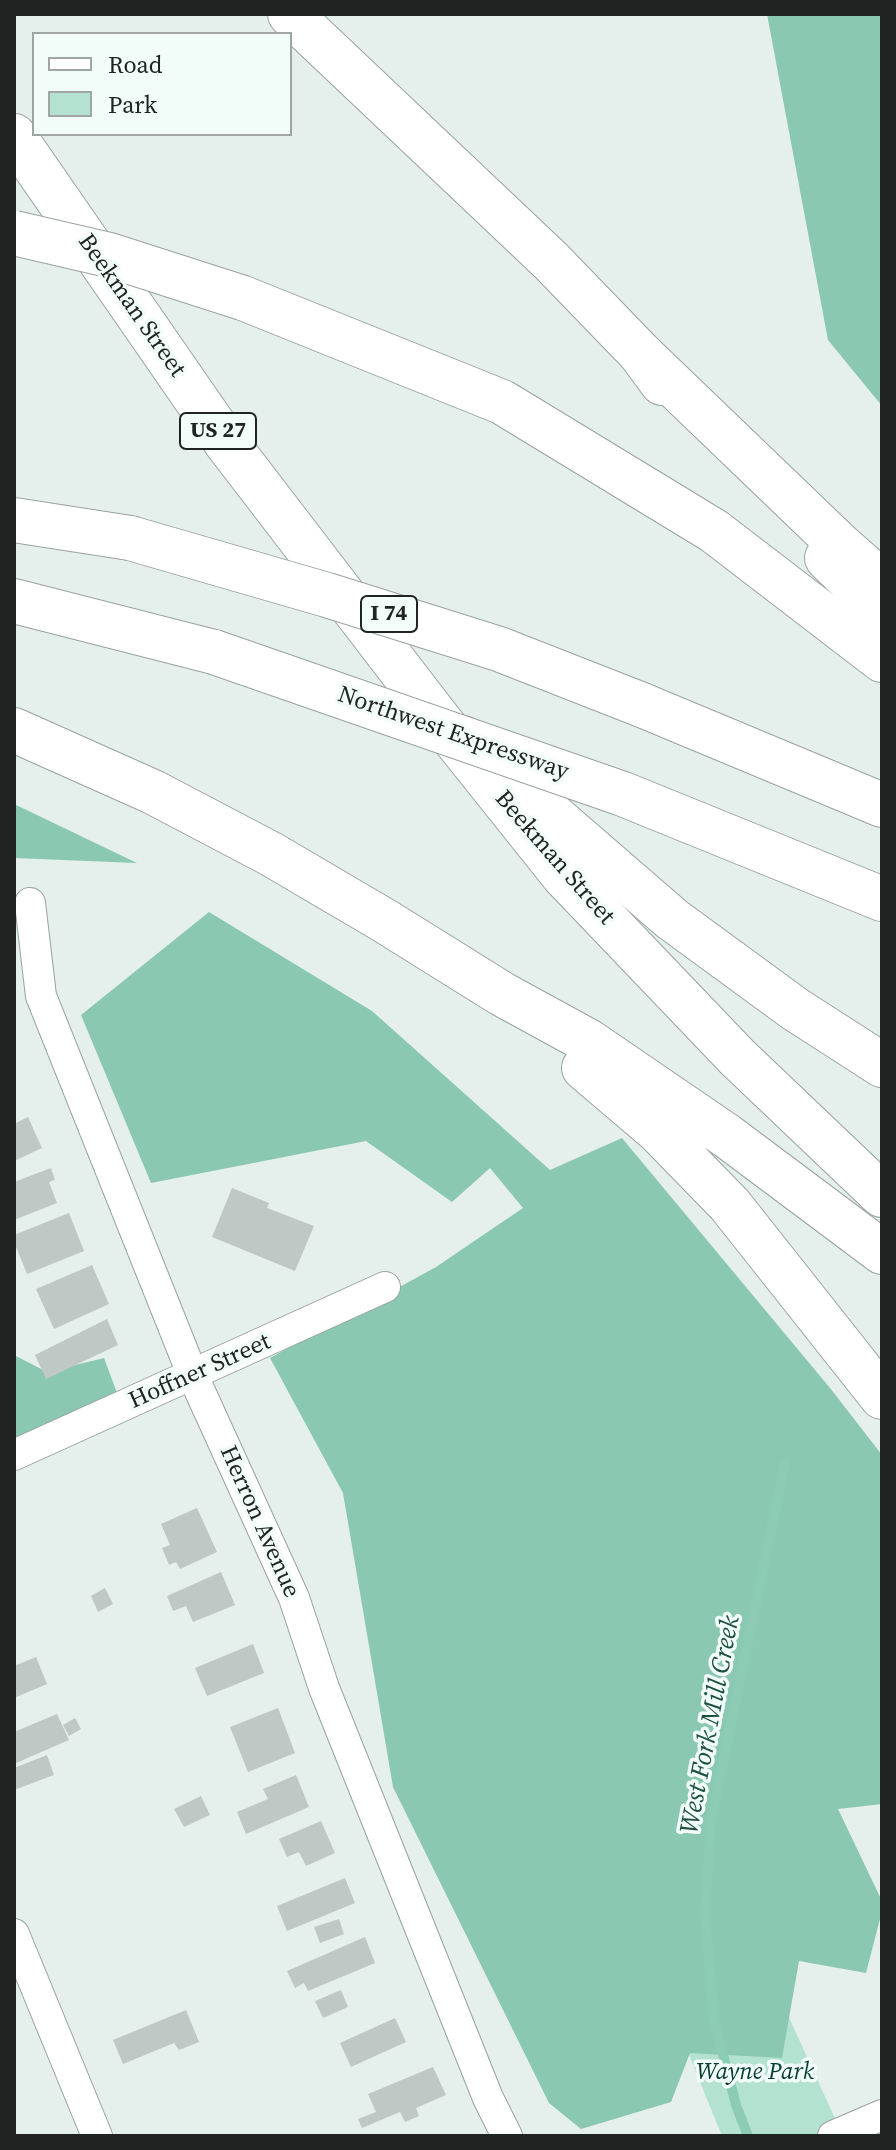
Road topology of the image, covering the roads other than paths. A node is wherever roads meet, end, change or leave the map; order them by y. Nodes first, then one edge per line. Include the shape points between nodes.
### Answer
1 (290, 14) edge
2 (14, 136) edge
3 (14, 233) edge
4 (640, 353) junction
5 (14, 520) edge
6 (882, 582) edge
7 (14, 601) edge
8 (882, 612) edge
9 (882, 660) edge
10 (436, 716) junction
11 (14, 730) edge
12 (882, 805) edge
13 (882, 899) edge
14 (30, 903) dead end
15 (502, 994) junction
16 (882, 1065) edge
17 (882, 1195) edge
18 (882, 1252) edge
19 (385, 1287) dead end
20 (193, 1376) junction
21 (882, 1397) edge
22 (14, 1455) edge
23 (14, 1934) edge
24 (874, 2119) edge
25 (97, 2136) edge
26 (507, 2136) edge
27 (833, 2136) edge

1 - 4 main road
2 - 10 main road, Beekman Street / US 27 via 225,441
3 - 9 main road, bridge via 109,255 243,298 502,402 714,531
4 - 6 main road
4 - 8 main road via 690,423
5 - 12 main road, I 74, bridge via 130,538 499,649
7 - 13 main road, Northwest Expressway, bridge via 214,652 623,794
10 - 16 main road, US 27 via 672,919
10 - 17 main road, Beekman Street via 563,875 737,1057
11 - 15 main road via 153,792 271,854
14 - 20 street, Herron Avenue via 41,996
15 - 18 main road via 588,1041
15 - 21 main road via 658,1131 730,1205
19 - 20 street, Hoffner Street
20 - 22 street, Hoffner Street
20 - 26 street, Herron Avenue via 294,1598 324,1688
23 - 25 street
24 - 27 street

